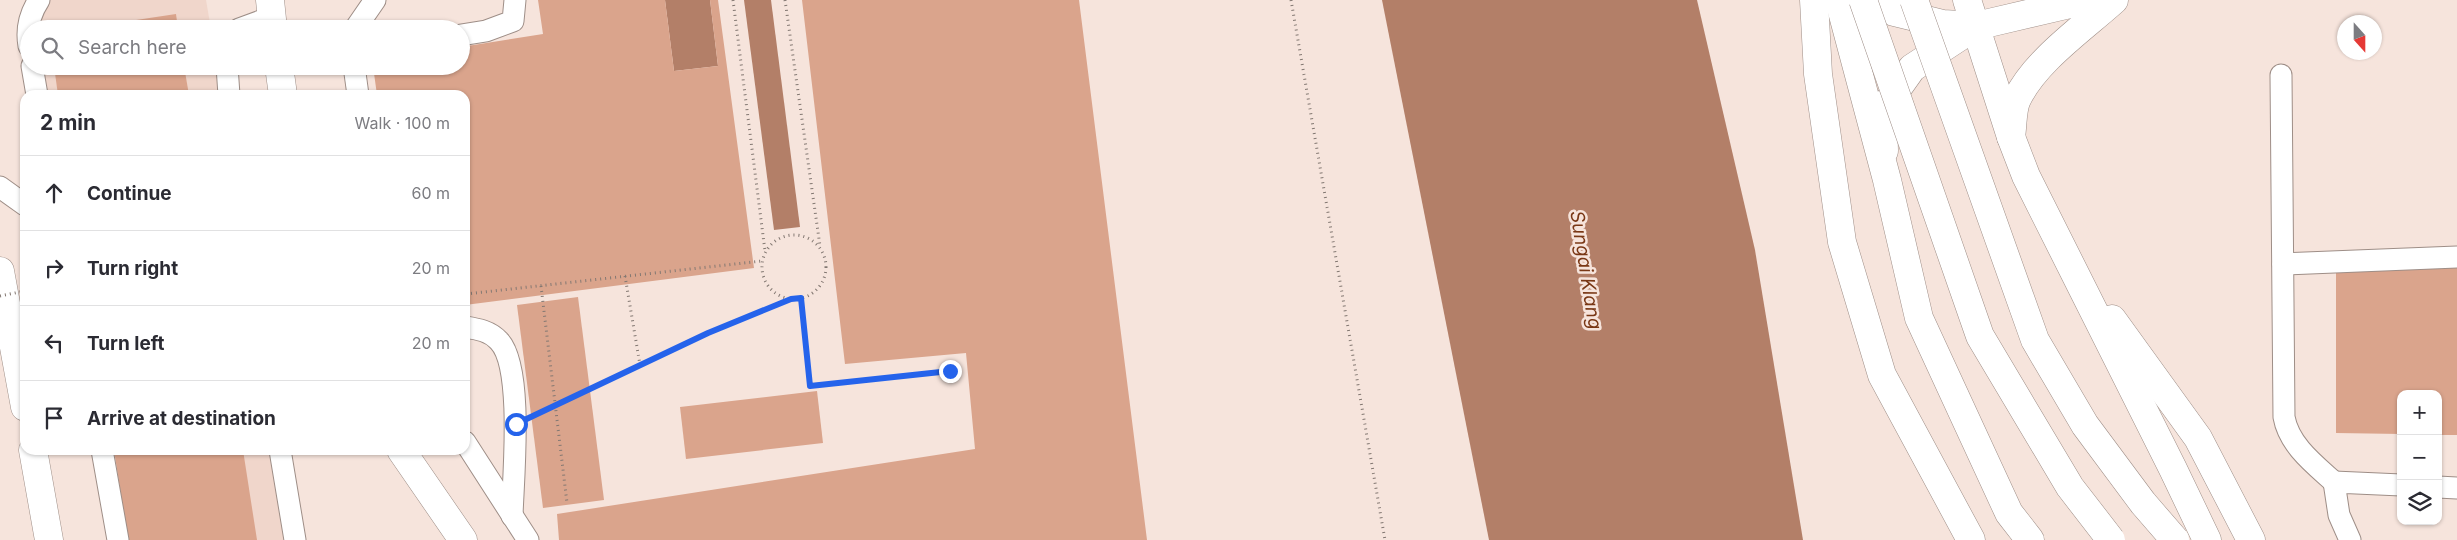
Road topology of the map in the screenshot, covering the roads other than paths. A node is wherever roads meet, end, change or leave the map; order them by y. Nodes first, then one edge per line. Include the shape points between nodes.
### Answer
1 (39, 0) edge
2 (375, 0) edge
3 (514, 0) edge
4 (1814, 0) edge
5 (1839, 0) edge
6 (1863, 0) edge
7 (1874, 0) edge
8 (1914, 0) edge
9 (1966, 0) edge
10 (2087, 0) edge
11 (2114, 0) edge
12 (272, 15) edge
13 (30, 20) edge
14 (258, 20) edge
15 (361, 20) edge
16 (1976, 26) junction
17 (470, 34) edge
18 (34, 75) edge
19 (228, 75) edge
20 (280, 75) edge
21 (355, 75) edge
22 (2281, 75) dead end
23 (36, 90) edge
24 (229, 90) edge
25 (282, 90) edge
26 (357, 90) edge
27 (2011, 137) junction
28 (1887, 180) junction
29 (0, 188) edge
30 (20, 202) edge
31 (2060, 247) junction
32 (2457, 257) edge
33 (2283, 264) junction
34 (0, 271) edge
35 (470, 328) edge
36 (20, 380) edge
37 (470, 450) edge
38 (34, 455) edge
39 (103, 455) edge
40 (281, 455) edge
41 (404, 455) edge
42 (2334, 482) junction
43 (2397, 485) edge
44 (2442, 487) edge
45 (2457, 488) edge
46 (512, 516) junction
47 (49, 540) edge
48 (118, 540) edge
49 (295, 540) edge
50 (463, 540) edge
51 (528, 540) edge
52 (1972, 540) edge
53 (2030, 540) edge
54 (2111, 540) edge
55 (2175, 540) edge
56 (2207, 540) edge
57 (2251, 540) edge
58 (2350, 540) edge

1 - 13 lane
2 - 15 lane
3 - 17 lane via 513,21
4 - 52 street via 1818,74 1842,242 1882,375
5 - 28 street
6 - 54 street, bridge via 1980,336 2070,487
7 - 16 street via 1894,12 1943,24
8 - 55 street, bridge via 2035,340 2085,425
9 - 16 street
10 - 16 street
11 - 27 street via 2036,73 2017,100
12 - 14 lane
16 - 27 street
16 - 28 street via 1912,68 1890,99 1883,116
18 - 23 lane
19 - 24 lane
20 - 25 street
21 - 26 lane
22 - 33 lane
27 - 31 street
28 - 53 street via 1919,318 2009,513
29 - 30 lane
31 - 56 street
31 - 57 street via 2198,438
32 - 33 lane
33 - 42 lane via 2286,426 2294,442
34 - 36 street
35 - 46 lane via 482,329 500,342 510,366 516,424
37 - 46 lane
38 - 47 street
39 - 48 lane
40 - 49 lane
41 - 50 street
42 - 43 lane
42 - 58 lane via 2339,515
44 - 45 lane
46 - 51 lane

